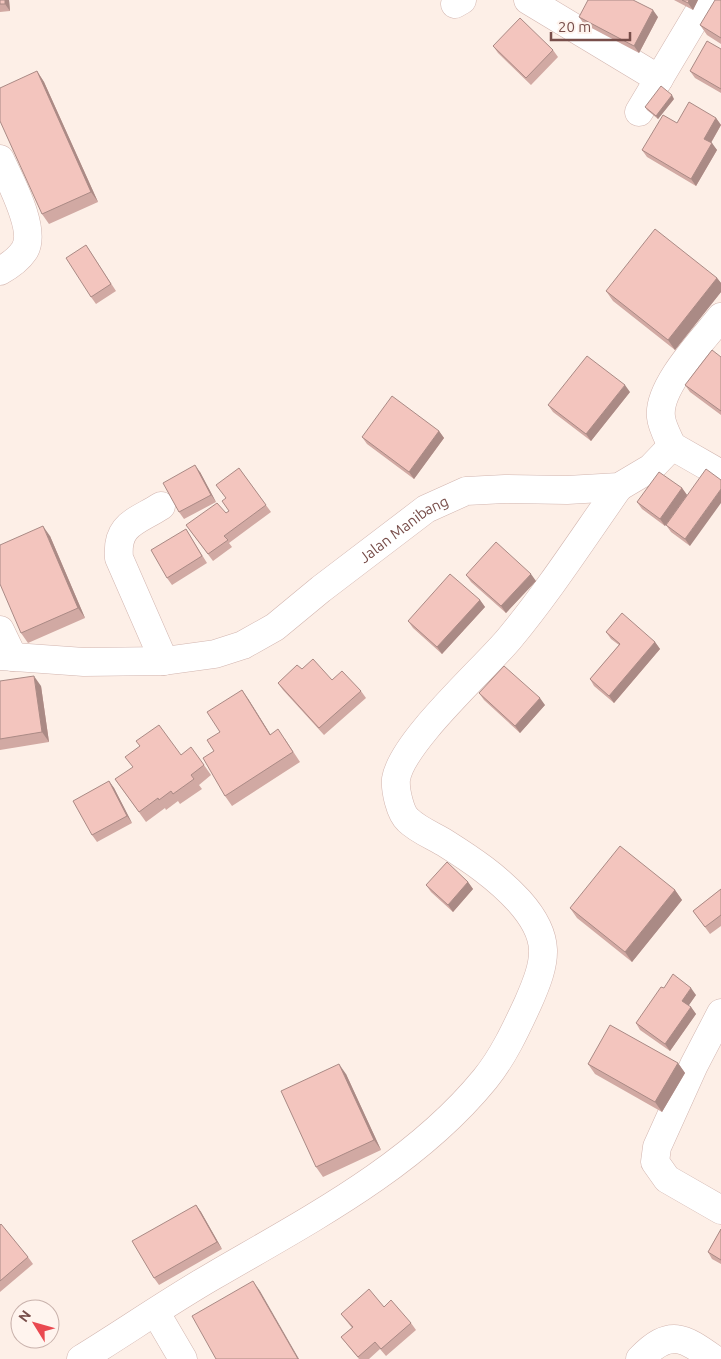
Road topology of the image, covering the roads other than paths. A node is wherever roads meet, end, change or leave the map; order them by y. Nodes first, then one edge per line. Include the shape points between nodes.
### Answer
1 (528, 0) edge
2 (706, 0) edge
3 (659, 79) junction
4 (639, 112) dead end
5 (0, 160) edge
6 (0, 272) edge
7 (721, 317) edge
8 (672, 446) junction
9 (721, 474) edge
10 (619, 487) junction
11 (161, 506) dead end
12 (0, 630) edge
13 (7, 656) edge
14 (164, 661) junction
15 (721, 1013) edge
16 (721, 1210) edge
17 (156, 1313) junction
18 (81, 1359) edge
19 (183, 1359) edge
20 (640, 1359) edge
21 (714, 1359) edge

1 - 3 street
2 - 3 street
3 - 4 street
5 - 6 street via 21,206 28,233 25,250
7 - 8 street via 676,375 662,400 661,417
8 - 9 street
8 - 10 street, Jalan Manibang via 651,468
10 - 14 street, Jalan Manibang via 466,491 426,509 275,627 243,645 214,654
10 - 17 street via 514,632 417,741 402,762 396,781 406,819 486,870 518,900 540,927 544,949 542,966 515,1033 487,1077 451,1117 401,1158 324,1213 209,1278
11 - 14 street via 123,530 118,543 119,558
12 - 13 street
13 - 14 street, Jalan Manibang via 84,662
15 - 16 street via 657,1147 655,1162 667,1179
17 - 18 street
17 - 19 street
20 - 21 street via 651,1348 670,1338 688,1341

